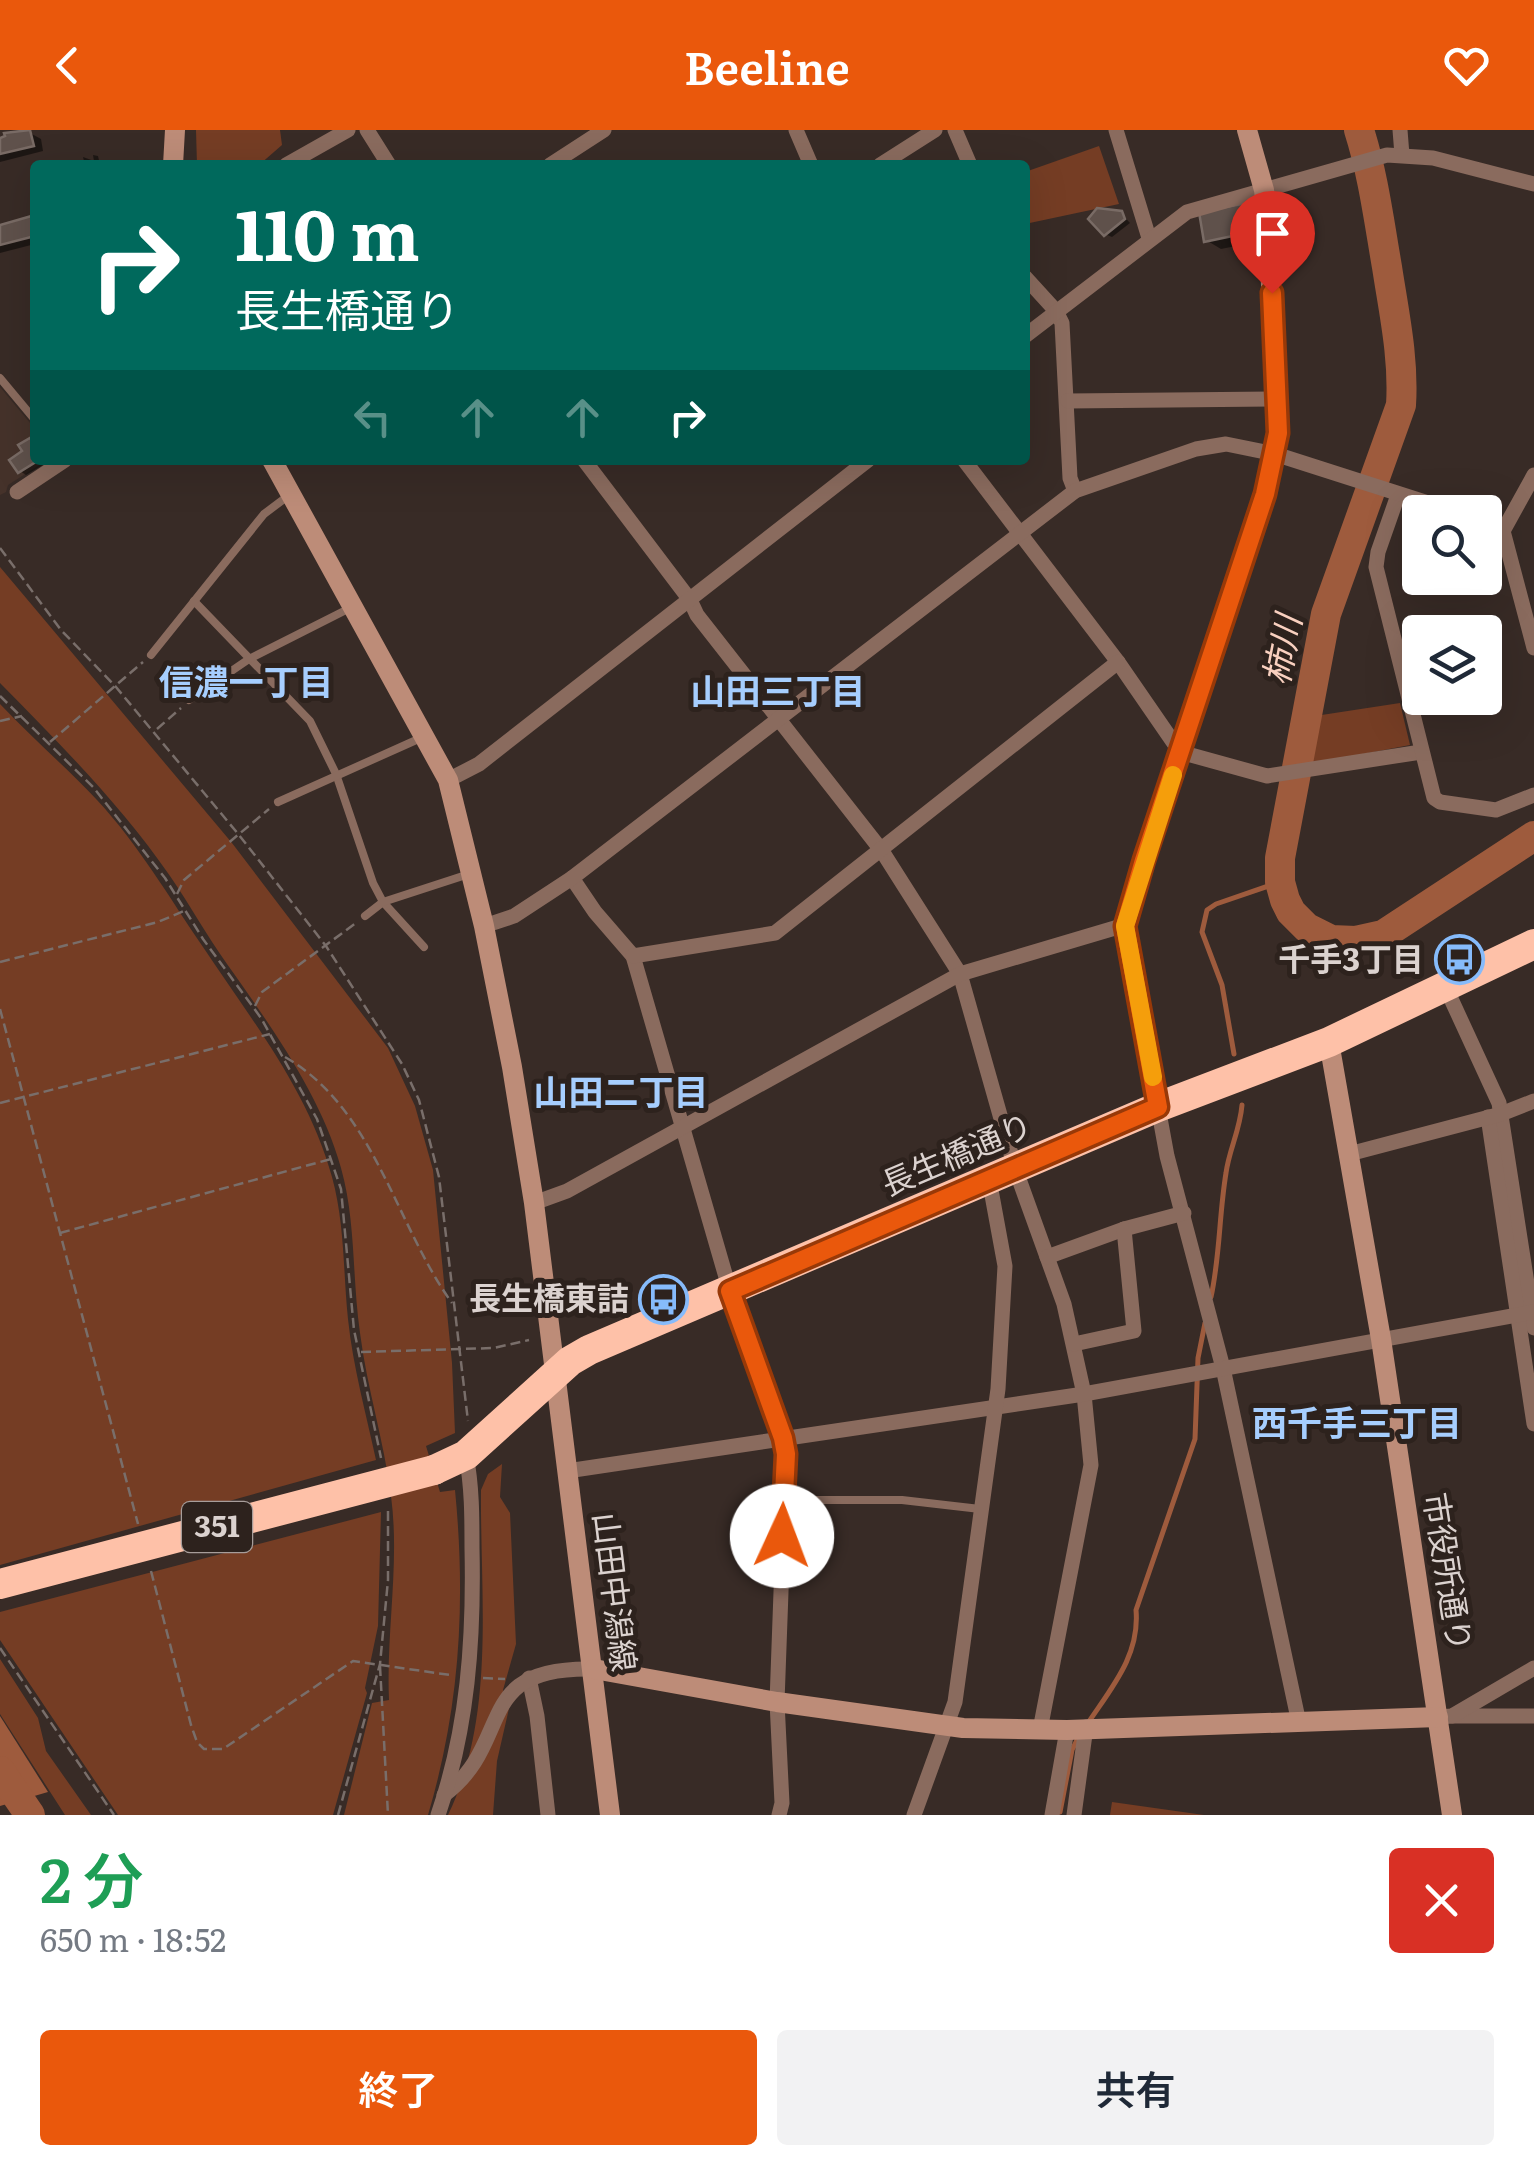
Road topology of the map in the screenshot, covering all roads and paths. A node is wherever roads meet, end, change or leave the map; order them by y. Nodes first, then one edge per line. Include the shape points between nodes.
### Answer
1 (175, 130) edge
2 (348, 130) edge
3 (367, 130) edge
4 (604, 130) edge
5 (796, 130) edge
6 (934, 130) edge
7 (955, 130) edge
8 (1116, 130) edge
9 (1247, 130) edge
10 (1400, 130) edge
11 (1394, 155) junction
12 (171, 160) edge
13 (295, 160) edge
14 (386, 160) edge
15 (558, 160) edge
16 (809, 160) edge
17 (888, 160) edge
18 (968, 160) edge
19 (1534, 184) edge
20 (1264, 190) junction
21 (1150, 238) junction
22 (1030, 283) edge
23 (1056, 312) junction
24 (1030, 332) edge
25 (0, 378) edge
26 (1277, 399) junction
27 (1068, 400) junction
28 (30, 414) edge
29 (1275, 454) junction
30 (57, 465) edge
31 (274, 465) edge
32 (588, 465) edge
33 (862, 465) edge
34 (968, 465) edge
35 (1534, 476) edge
36 (1076, 491) junction
37 (17, 492) dead end
38 (289, 494) junction
39 (1396, 494) junction
40 (1402, 496) edge
41 (1503, 531) joint
42 (1019, 534) junction
43 (0, 548) edge
44 (194, 600) junction
45 (690, 600) junction
46 (353, 606) junction
47 (1534, 648) edge
48 (151, 655) joint
49 (248, 659) junction
50 (1118, 662) junction
51 (116, 687) junction
52 (0, 696) edge
53 (189, 700) joint
54 (22, 716) junction
55 (0, 720) edge
56 (778, 720) junction
57 (154, 731) junction
58 (422, 737) junction
59 (50, 743) junction
60 (1180, 752) junction
61 (1420, 752) junction
62 (336, 774) junction
63 (448, 780) junction
64 (1534, 795) edge
65 (278, 802) joint
66 (239, 835) junction
67 (882, 850) junction
68 (469, 874) junction
69 (572, 878) junction
70 (176, 896) junction
71 (383, 902) junction
72 (186, 911) junction
73 (365, 916) joint
74 (484, 926) junction
75 (1125, 926) junction
76 (1534, 944) edge
77 (326, 946) junction
78 (424, 947) dead end
79 (632, 956) junction
80 (0, 962) edge
81 (960, 974) junction
82 (1446, 988) junction
83 (254, 1008) junction
84 (0, 1009) edge
85 (270, 1034) junction
86 (1329, 1042) junction
87 (284, 1056) junction
88 (26, 1096) junction
89 (1534, 1101) edge
90 (0, 1103) edge
91 (1158, 1107) junction
92 (1495, 1116) junction
93 (680, 1126) junction
94 (1349, 1154) junction
95 (332, 1158) junction
96 (1002, 1174) junction
97 (534, 1202) junction
98 (1184, 1214) junction
99 (1124, 1229) junction
100 (60, 1233) junction
101 (1048, 1257) junction
102 (730, 1291) junction
103 (453, 1304) junction
104 (1529, 1317) edge
105 (1381, 1339) junction
106 (529, 1340) dead end
107 (1074, 1344) junction
108 (458, 1349) junction
109 (359, 1352) junction
110 (1223, 1368) junction
111 (555, 1378) junction
112 (1084, 1394) junction
113 (994, 1408) junction
114 (1534, 1424) edge
115 (783, 1438) junction
116 (468, 1441) junction
117 (382, 1465) dead end
118 (567, 1472) junction
119 (784, 1500) junction
120 (388, 1502) dead end
121 (980, 1510) junction
122 (140, 1532) dead end
123 (150, 1568) dead end
124 (0, 1584) edge
125 (0, 1648) edge
126 (380, 1664) junction
127 (1534, 1668) edge
128 (594, 1669) junction
129 (453, 1675) dead end
130 (478, 1678) dead end
131 (529, 1678) junction
132 (504, 1679) dead end
133 (777, 1702) junction
134 (1534, 1716) edge
135 (1446, 1717) junction
136 (1299, 1722) junction
137 (944, 1727) junction
138 (1077, 1728) junction
139 (1040, 1730) junction
140 (444, 1795) junction
141 (114, 1815) edge
142 (338, 1815) edge
143 (388, 1815) edge
144 (438, 1815) edge
145 (548, 1815) edge
146 (610, 1815) edge
147 (780, 1815) edge
148 (914, 1815) edge
149 (1052, 1815) edge
150 (1074, 1815) edge
151 (1452, 1815) edge

1 - 12 street
2 - 13 street
3 - 14 street
4 - 15 street
5 - 16 street
6 - 17 street
7 - 18 street
8 - 21 street
9 - 20 street
10 - 11 street
11 - 19 street
11 - 20 street
20 - 21 street via 1187,212
20 - 26 street
21 - 23 street
22 - 23 street
23 - 24 street
23 - 27 street
25 - 28 lane
26 - 27 street
26 - 29 street
27 - 36 street
29 - 36 street via 1213,445
29 - 39 street
29 - 60 street
30 - 37 street
31 - 38 street, 山田中潟線
32 - 45 street
33 - 45 street
34 - 42 street
35 - 41 street
36 - 42 street
38 - 44 lane via 264,514
38 - 46 street, 山田中潟線
39 - 40 street
39 - 61 street via 1376,568
41 - 47 street
42 - 50 street
42 - 56 street
43 - 51 path via 60,630
44 - 48 lane
44 - 49 lane
45 - 56 street
45 - 63 street via 479,764
46 - 49 lane
46 - 58 street, 山田中潟線
48 - 51 path
49 - 53 lane
49 - 62 lane via 310,721
50 - 60 street
50 - 67 street
51 - 57 path
51 - 59 path
52 - 54 path
53 - 57 path
54 - 55 path
54 - 59 path
56 - 67 street
56 - 69 street
57 - 66 path
58 - 62 lane
58 - 63 street, 山田中潟線
59 - 70 path via 117,816
60 - 61 street via 1267,776
60 - 75 street
61 - 64 street via 1440,802 1496,810
62 - 65 lane
62 - 71 lane
63 - 68 street, 山田中潟線
65 - 66 path
66 - 70 path via 184,880
66 - 77 path
67 - 79 street via 775,934
67 - 81 street
68 - 71 lane
68 - 74 street, 山田中潟線
69 - 74 street via 514,916
69 - 79 street
70 - 72 path
71 - 73 lane
71 - 78 lane
72 - 80 path
72 - 83 path
73 - 77 path
74 - 97 street, 山田中潟線
75 - 81 street
75 - 91 street
76 - 82 highway, 長生橋通り / 351
77 - 83 path via 262,992
77 - 103 path via 379,1023 419,1100 439,1177
79 - 93 street
81 - 93 street
81 - 96 street
82 - 86 highway, 長生橋通り / 351
82 - 92 street
83 - 85 path
84 - 88 path
85 - 87 path
85 - 88 path
86 - 91 highway, 長生橋通り / 351
86 - 94 street, 市役所通り
87 - 95 path
87 - 103 path via 307,1070 357,1129
88 - 90 path
88 - 100 path
89 - 92 street
91 - 96 highway, 長生橋通り / 351
91 - 98 street
92 - 94 street
92 - 104 street
93 - 97 street via 567,1191
93 - 102 street
94 - 105 street, 市役所通り
95 - 100 path
95 - 109 path via 346,1222
96 - 101 street
96 - 102 highway, 長生橋通り / 351
96 - 113 street via 1004,1317
97 - 111 street, 山田中潟線
98 - 99 street
98 - 110 street
99 - 101 street
99 - 107 street via 1134,1331
100 - 122 path
101 - 107 street
102 - 111 highway, 長生橋通り / 351 via 589,1350
102 - 115 street
103 - 108 path
104 - 105 street
104 - 114 street
105 - 110 street
105 - 135 street, 市役所通り
106 - 108 path
107 - 112 street
108 - 109 path
108 - 116 path
109 - 117 path
110 - 112 street
110 - 136 street
111 - 116 highway, 長生橋通り / 351
111 - 118 street, 山田中潟線
112 - 113 street
112 - 139 street via 1091,1465
113 - 115 street
113 - 121 street
115 - 118 street
115 - 119 street
116 - 124 highway, 長生橋通り / 351, bridge via 434,1470
116 - 140 street via 471,1659
118 - 128 street, 山田中潟線
119 - 121 lane via 902,1500
119 - 133 street
120 - 126 path
121 - 137 street via 955,1702
123 - 126 path via 204,1749 223,1749 353,1661
125 - 141 path
126 - 129 path
126 - 142 path
126 - 143 path
127 - 135 street
128 - 131 street
128 - 133 street
128 - 146 street, 山田中潟線
130 - 132 path
131 - 140 street via 512,1690 469,1774
131 - 145 street
133 - 137 street
133 - 147 street
134 - 135 street
135 - 136 street
135 - 151 street, 市役所通り
136 - 138 street
137 - 139 street
137 - 148 street
138 - 139 street
138 - 149 street
138 - 150 street
140 - 144 street

